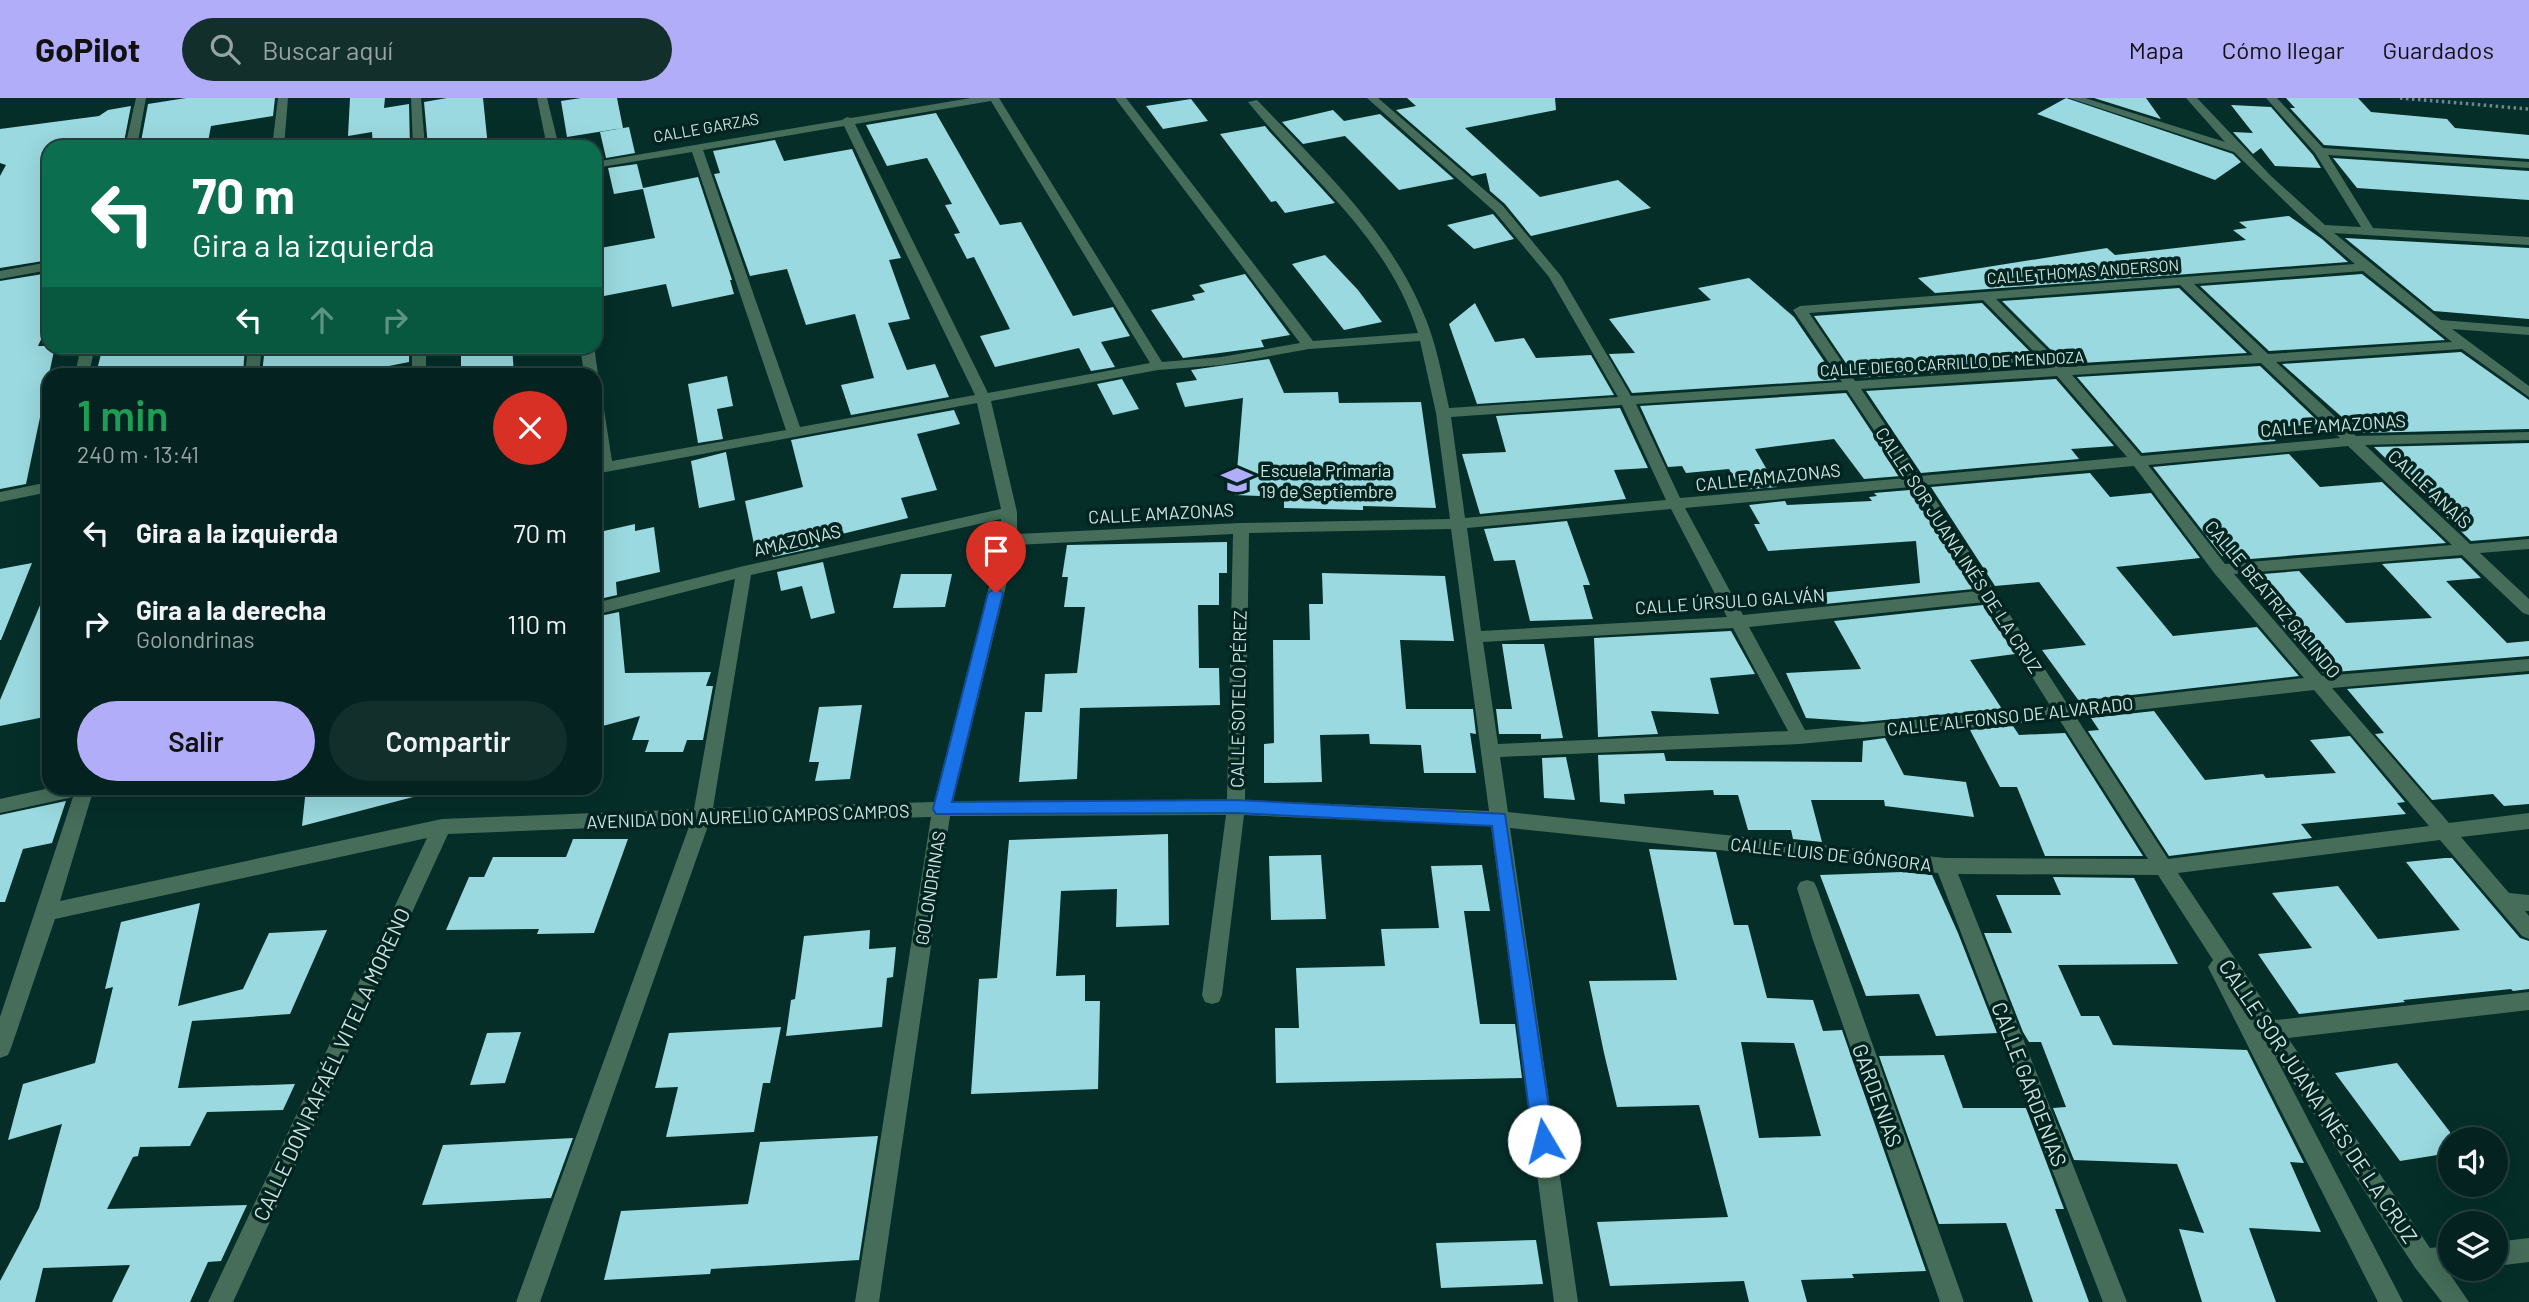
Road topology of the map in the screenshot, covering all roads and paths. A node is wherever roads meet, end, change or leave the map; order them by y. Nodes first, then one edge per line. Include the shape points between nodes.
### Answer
1 (141, 98) edge
2 (284, 98) edge
3 (416, 98) edge
4 (542, 98) edge
5 (992, 98) edge
6 (1119, 98) edge
7 (1372, 98) edge
8 (2074, 98) edge
9 (2191, 98) edge
10 (2272, 98) edge
11 (2400, 98) edge
12 (1253, 102) dead end
13 (2529, 109) edge
14 (847, 120) junction
15 (132, 140) edge
16 (279, 140) edge
17 (419, 140) edge
18 (551, 140) edge
19 (696, 146) junction
20 (2234, 149) junction
21 (2320, 150) junction
22 (602, 163) edge
23 (2529, 165) edge
24 (2324, 229) junction
25 (2369, 231) junction
26 (2529, 241) edge
27 (42, 267) edge
28 (2369, 267) junction
29 (0, 275) edge
30 (2183, 281) junction
31 (1986, 296) junction
32 (1800, 310) joint
33 (2438, 324) junction
34 (2529, 331) edge
35 (1424, 337) junction
36 (1309, 345) junction
37 (2464, 345) junction
38 (2264, 358) junction
39 (1158, 366) junction
40 (2063, 374) junction
41 (1850, 386) junction
42 (2529, 393) edge
43 (983, 397) junction
44 (1627, 401) junction
45 (1443, 413) junction
46 (794, 431) junction
47 (2529, 436) edge
48 (2352, 441) junction
49 (2137, 459) junction
50 (602, 468) edge
51 (1916, 482) junction
52 (42, 488) edge
53 (0, 497) edge
54 (1676, 505) junction
55 (1009, 512) junction
56 (1458, 524) junction
57 (1241, 528) junction
58 (1009, 540) junction
59 (2529, 544) edge
60 (2465, 548) junction
61 (2221, 570) junction
62 (744, 571) junction
63 (1988, 596) junction
64 (602, 607) edge
65 (2529, 608) edge
66 (1737, 622) junction
67 (1474, 637) junction
68 (2529, 665) edge
69 (2318, 683) junction
70 (2065, 712) junction
71 (1800, 737) junction
72 (1490, 751) junction
73 (51, 795) edge
74 (81, 795) edge
75 (0, 806) edge
76 (1236, 807) junction
77 (942, 809) junction
78 (702, 816) junction
79 (1499, 819) junction
80 (2529, 821) edge
81 (442, 827) junction
82 (2444, 831) junction
83 (1945, 866) junction
84 (2165, 867) junction
85 (1807, 888) dead end
86 (2183, 898) junction
87 (2504, 901) junction
88 (2529, 903) edge
89 (47, 912) junction
90 (2529, 930) edge
91 (1212, 995) dead end
92 (2529, 1001) edge
93 (2273, 1030) junction
94 (0, 1048) edge
95 (2529, 1250) edge
96 (2508, 1253) edge
97 (2438, 1259) edge
98 (2424, 1261) junction
99 (220, 1302) edge
100 (528, 1302) edge
101 (867, 1302) edge
102 (1566, 1302) edge
103 (1952, 1302) edge
104 (2115, 1302) edge
105 (2391, 1302) edge
106 (2458, 1302) edge

1 - 15 street
2 - 16 street
3 - 17 street
4 - 18 street
5 - 14 street, CALLE GARZAS
5 - 39 street
6 - 36 street
7 - 44 street via 1499,209 1555,276
8 - 20 street
9 - 20 street
10 - 21 street
11 - 13 path
12 - 35 street via 1345,200 1385,254 1412,300
14 - 19 street, CALLE GARZAS
14 - 43 street, GOLONDRINAS
19 - 22 street, CALLE GARZAS
19 - 46 street
20 - 24 street
21 - 23 street
21 - 25 street
24 - 25 street
24 - 28 street
25 - 26 street
27 - 29 street
28 - 30 street, CALLE THOMAS ANDERSON
28 - 33 street
30 - 31 street, CALLE THOMAS ANDERSON
30 - 38 street, CALLE ANAÍS
31 - 32 street, CALLE THOMAS ANDERSON
31 - 40 street, CALLE BEATRIZ GALINDO
32 - 41 street, CALLE SOR JUANA INÉS DE LA CRUZ
33 - 34 street
33 - 37 street
35 - 36 street
35 - 45 street
36 - 39 street via 1221,361
37 - 38 street, CALLE DIEGO CARRILLO DE MENDOZA
37 - 42 street
38 - 40 street, CALLE DIEGO CARRILLO DE MENDOZA
38 - 48 street, CALLE ANAÍS
39 - 43 street
40 - 41 street, CALLE DIEGO CARRILLO DE MENDOZA
40 - 49 street, CALLE BEATRIZ GALINDO
41 - 44 street, CALLE DIEGO CARRILLO DE MENDOZA
41 - 51 street, CALLE SOR JUANA INÉS DE LA CRUZ
43 - 46 street
43 - 55 street, GOLONDRINAS
44 - 45 street, CALLE DIEGO CARRILLO DE MENDOZA
44 - 54 street
45 - 56 street
46 - 50 street
47 - 48 street, CALLE AMAZONAS
48 - 49 street, CALLE AMAZONAS
48 - 60 street, CALLE ANAÍS
49 - 51 street, CALLE AMAZONAS
49 - 61 street, CALLE BEATRIZ GALINDO
51 - 54 street, CALLE AMAZONAS
51 - 63 street, CALLE SOR JUANA INÉS DE LA CRUZ
52 - 53 street
54 - 56 street, CALLE AMAZONAS
54 - 66 street
55 - 58 street, GOLONDRINAS
55 - 62 street, AMAZONAS
56 - 57 street, CALLE AMAZONAS
56 - 67 street
57 - 58 street, CALLE AMAZONAS
57 - 76 street, CALLE SOTELO PÉREZ
58 - 77 street, GOLONDRINAS
59 - 60 street
60 - 61 street
60 - 65 street, CALLE ANAÍS
61 - 69 street, CALLE BEATRIZ GALINDO
62 - 64 street, AMAZONAS
62 - 78 street
63 - 66 street, CALLE ÚRSULO GALVÁN
63 - 70 street, CALLE SOR JUANA INÉS DE LA CRUZ
66 - 67 street, CALLE ÚRSULO GALVÁN
66 - 71 street
67 - 72 street
68 - 69 street, CALLE ALFONSO DE ALVARADO
69 - 70 street, CALLE ALFONSO DE ALVARADO
69 - 82 street, CALLE BEATRIZ GALINDO
70 - 71 street, CALLE ALFONSO DE ALVARADO
70 - 84 street, CALLE SOR JUANA INÉS DE LA CRUZ
71 - 72 street, CALLE ALFONSO DE ALVARADO
72 - 79 street
73 - 75 street
74 - 89 street
76 - 77 street, AVENIDA DON AURELIO CAMPOS CAMPOS
76 - 79 street, AVENIDA DON AURELIO CAMPOS CAMPOS
76 - 91 street, CALLE SOTELO PÉREZ
77 - 78 street, AVENIDA DON AURELIO CAMPOS CAMPOS
77 - 101 street, GOLONDRINAS
78 - 81 street, AVENIDA DON AURELIO CAMPOS CAMPOS
78 - 100 street
79 - 83 street, CALLE LUIS DE GÓNGORA
79 - 102 street
80 - 82 street, CALLE LUIS DE GÓNGORA
81 - 89 street, AVENIDA DON AURELIO CAMPOS CAMPOS
81 - 99 street, CALLE DON RAFAÉL VITELA MORENO
82 - 84 street, CALLE LUIS DE GÓNGORA
82 - 87 street, CALLE BEATRIZ GALINDO
83 - 84 street, CALLE LUIS DE GÓNGORA
83 - 104 street, CALLE GARDENIAS
84 - 86 street, CALLE SOR JUANA INÉS DE LA CRUZ
85 - 103 street, GARDENIAS
86 - 93 street, CALLE SOR JUANA INÉS DE LA CRUZ
86 - 105 street, CALLE SOR JUANA INÉS DE LA CRUZ
87 - 88 street
87 - 90 street, CALLE BEATRIZ GALINDO
89 - 94 street
92 - 93 street
93 - 98 street, CALLE SOR JUANA INÉS DE LA CRUZ
95 - 96 street
97 - 98 street
98 - 106 street, CALLE SOR JUANA INÉS DE LA CRUZ

